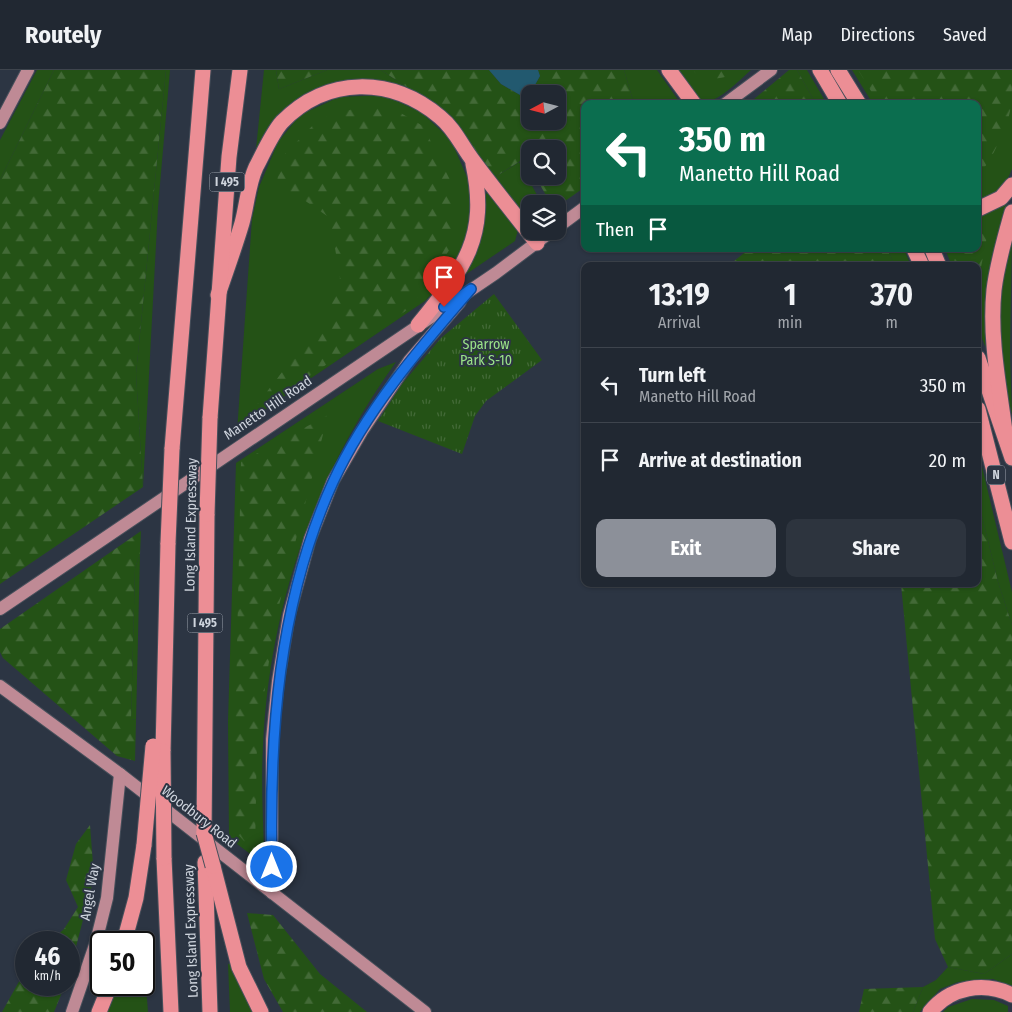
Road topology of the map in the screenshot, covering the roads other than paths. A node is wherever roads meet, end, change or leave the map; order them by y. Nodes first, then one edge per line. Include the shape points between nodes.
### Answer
1 (28, 70) edge
2 (203, 70) edge
3 (240, 70) edge
4 (662, 70) edge
5 (669, 70) edge
6 (820, 70) edge
7 (838, 70) edge
8 (770, 71) edge
9 (683, 100) edge
10 (691, 100) edge
11 (730, 100) edge
12 (838, 100) edge
13 (857, 100) edge
14 (0, 123) edge
15 (472, 160) junction
16 (1012, 185) edge
17 (981, 208) edge
18 (581, 210) edge
19 (1012, 212) edge
20 (566, 221) edge
21 (540, 240) edge
22 (537, 242) junction
23 (471, 289) junction
24 (218, 295) junction
25 (418, 325) junction
26 (981, 367) edge
27 (981, 421) edge
28 (1006, 439) junction
29 (1012, 458) edge
30 (1012, 542) edge
31 (0, 609) edge
32 (0, 686) edge
33 (158, 749) junction
34 (120, 774) junction
35 (204, 833) junction
36 (272, 893) junction
37 (127, 931) edge
38 (1012, 995) edge
39 (106, 996) edge
40 (72, 1012) edge
41 (99, 1012) edge
42 (170, 1012) edge
43 (210, 1012) edge
44 (262, 1012) edge
45 (424, 1012) edge
46 (930, 1012) edge

1 - 14 main road
2 - 33 highway, Long Island Expressway / I 495, bridge via 172,449 162,727
3 - 24 highway, Long Island Expressway / I 495
4 - 9 highway
5 - 10 highway
6 - 12 highway
7 - 13 highway
8 - 11 main road
15 - 22 highway
15 - 24 highway via 441,117 405,95 360,87 334,89 312,98 281,123 255,169 242,223
15 - 25 highway via 479,211 476,234 457,278
16 - 17 highway via 1001,198
18 - 20 main road
19 - 28 highway via 999,264 993,314
21 - 22 main road, Manetto Hill Road
22 - 23 main road, Manetto Hill Road
23 - 25 main road, Manetto Hill Road
23 - 36 main road via 409,361 362,431 333,481 310,539 289,616 278,681 272,739
24 - 35 highway, Long Island Expressway / I 495, bridge via 207,514
25 - 31 main road, Manetto Hill Road
26 - 28 highway, N
27 - 30 highway, N
28 - 29 highway, N
32 - 34 main road, Woodbury Road
33 - 37 highway, bridge via 136,898
33 - 42 highway, Long Island Expressway / I 495, bridge
34 - 36 main road, Woodbury Road
34 - 40 main road, Angel Way via 107,898
35 - 43 highway, Long Island Expressway / I 495, bridge
35 - 44 highway, bridge via 239,967
36 - 45 main road, Woodbury Road
38 - 46 highway via 994,989 968,988 949,995
39 - 41 highway

